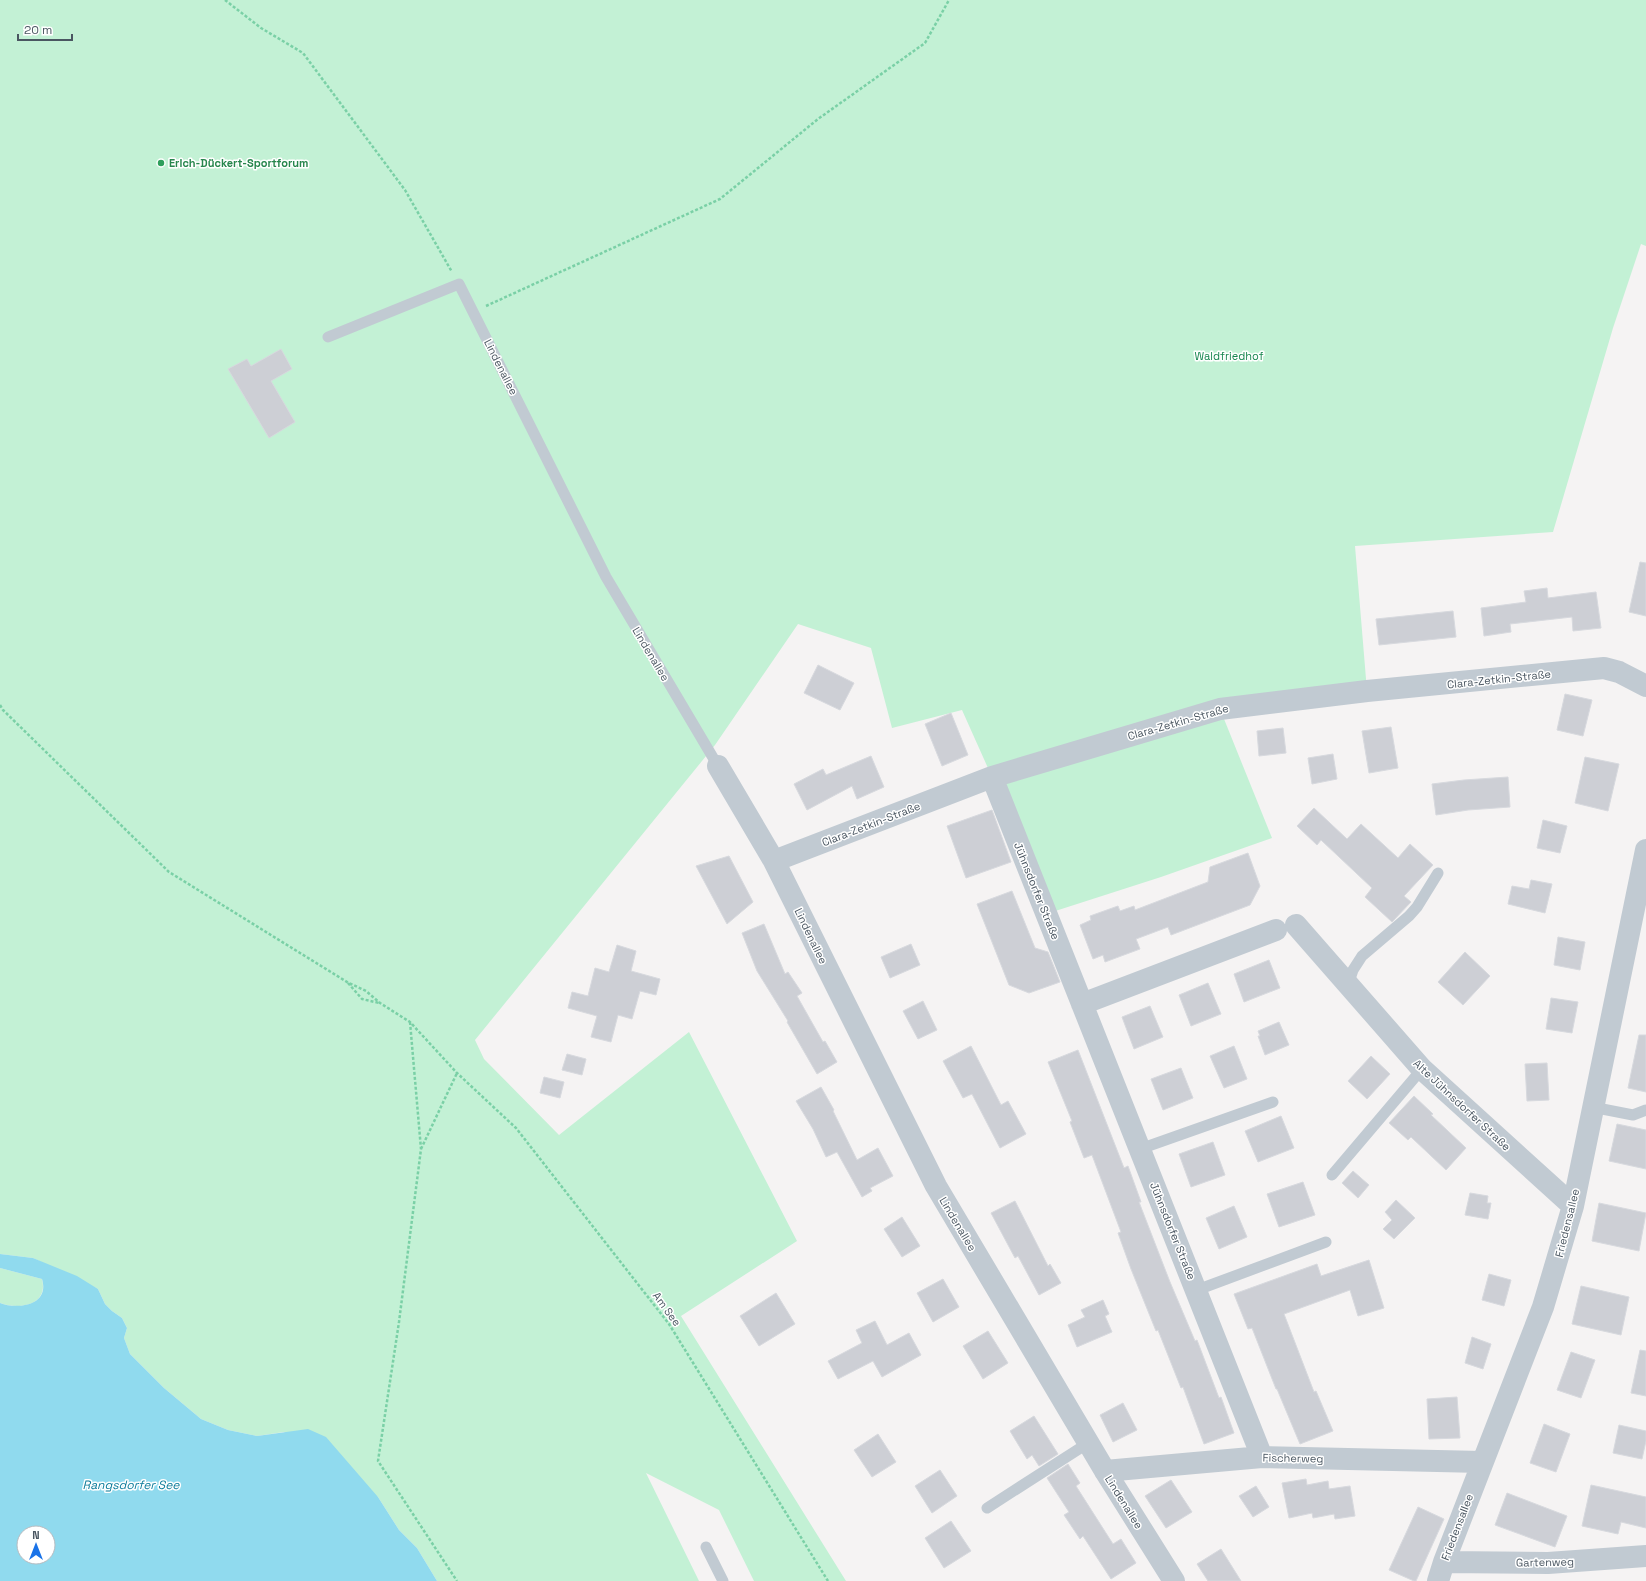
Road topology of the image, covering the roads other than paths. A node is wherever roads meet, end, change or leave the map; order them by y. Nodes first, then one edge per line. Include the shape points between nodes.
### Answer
1 (328, 337) dead end
2 (1646, 686) edge
3 (718, 766) joint
4 (992, 777) junction
5 (1646, 850) edge
6 (774, 861) junction
7 (1438, 873) dead end
8 (1348, 985) junction
9 (1082, 1004) junction
10 (1422, 1069) junction
11 (1273, 1102) dead end
12 (1592, 1107) junction
13 (1646, 1110) edge
14 (1140, 1148) junction
15 (1332, 1175) dead end
16 (1573, 1206) junction
17 (1326, 1242) dead end
18 (1197, 1290) junction
19 (1088, 1443) junction
20 (1262, 1457) junction
21 (1482, 1462) junction
22 (1105, 1471) junction
23 (987, 1508) dead end
24 (706, 1547) dead end
25 (1646, 1556) edge
26 (1441, 1571) edge
27 (723, 1581) edge
28 (1174, 1581) edge

1 - 3 lane, Lindenallee via 459,284 606,577
2 - 4 street, Clara-Zetkin-Straße via 1619,672 1604,668 1367,691 1220,709
3 - 6 street, Lindenallee
4 - 6 street, Clara-Zetkin-Straße
4 - 9 street, Jühnsdorfer Straße
5 - 12 street, Friedensallee
6 - 19 street, Lindenallee via 936,1186
7 - 8 lane via 1409,916 1362,956 1353,970
8 - 9 street, Alte Jühnsdorfer Straße via 1286,927
8 - 10 street, Alte Jühnsdorfer Straße
9 - 14 street, Jühnsdorfer Straße
10 - 15 lane
10 - 16 street, Alte Jühnsdorfer Straße
11 - 14 lane
12 - 13 lane via 1633,1115
12 - 16 street, Friedensallee
14 - 18 street, Jühnsdorfer Straße
16 - 21 street, Friedensallee via 1543,1308
17 - 18 lane
18 - 20 street, Jühnsdorfer Straße
19 - 22 street, Lindenallee
19 - 23 lane
20 - 21 street, Fischerweg
20 - 22 street, Fischerweg
21 - 26 street, Friedensallee
22 - 28 street, Lindenallee
24 - 27 lane
25 - 26 street, Gartenweg

